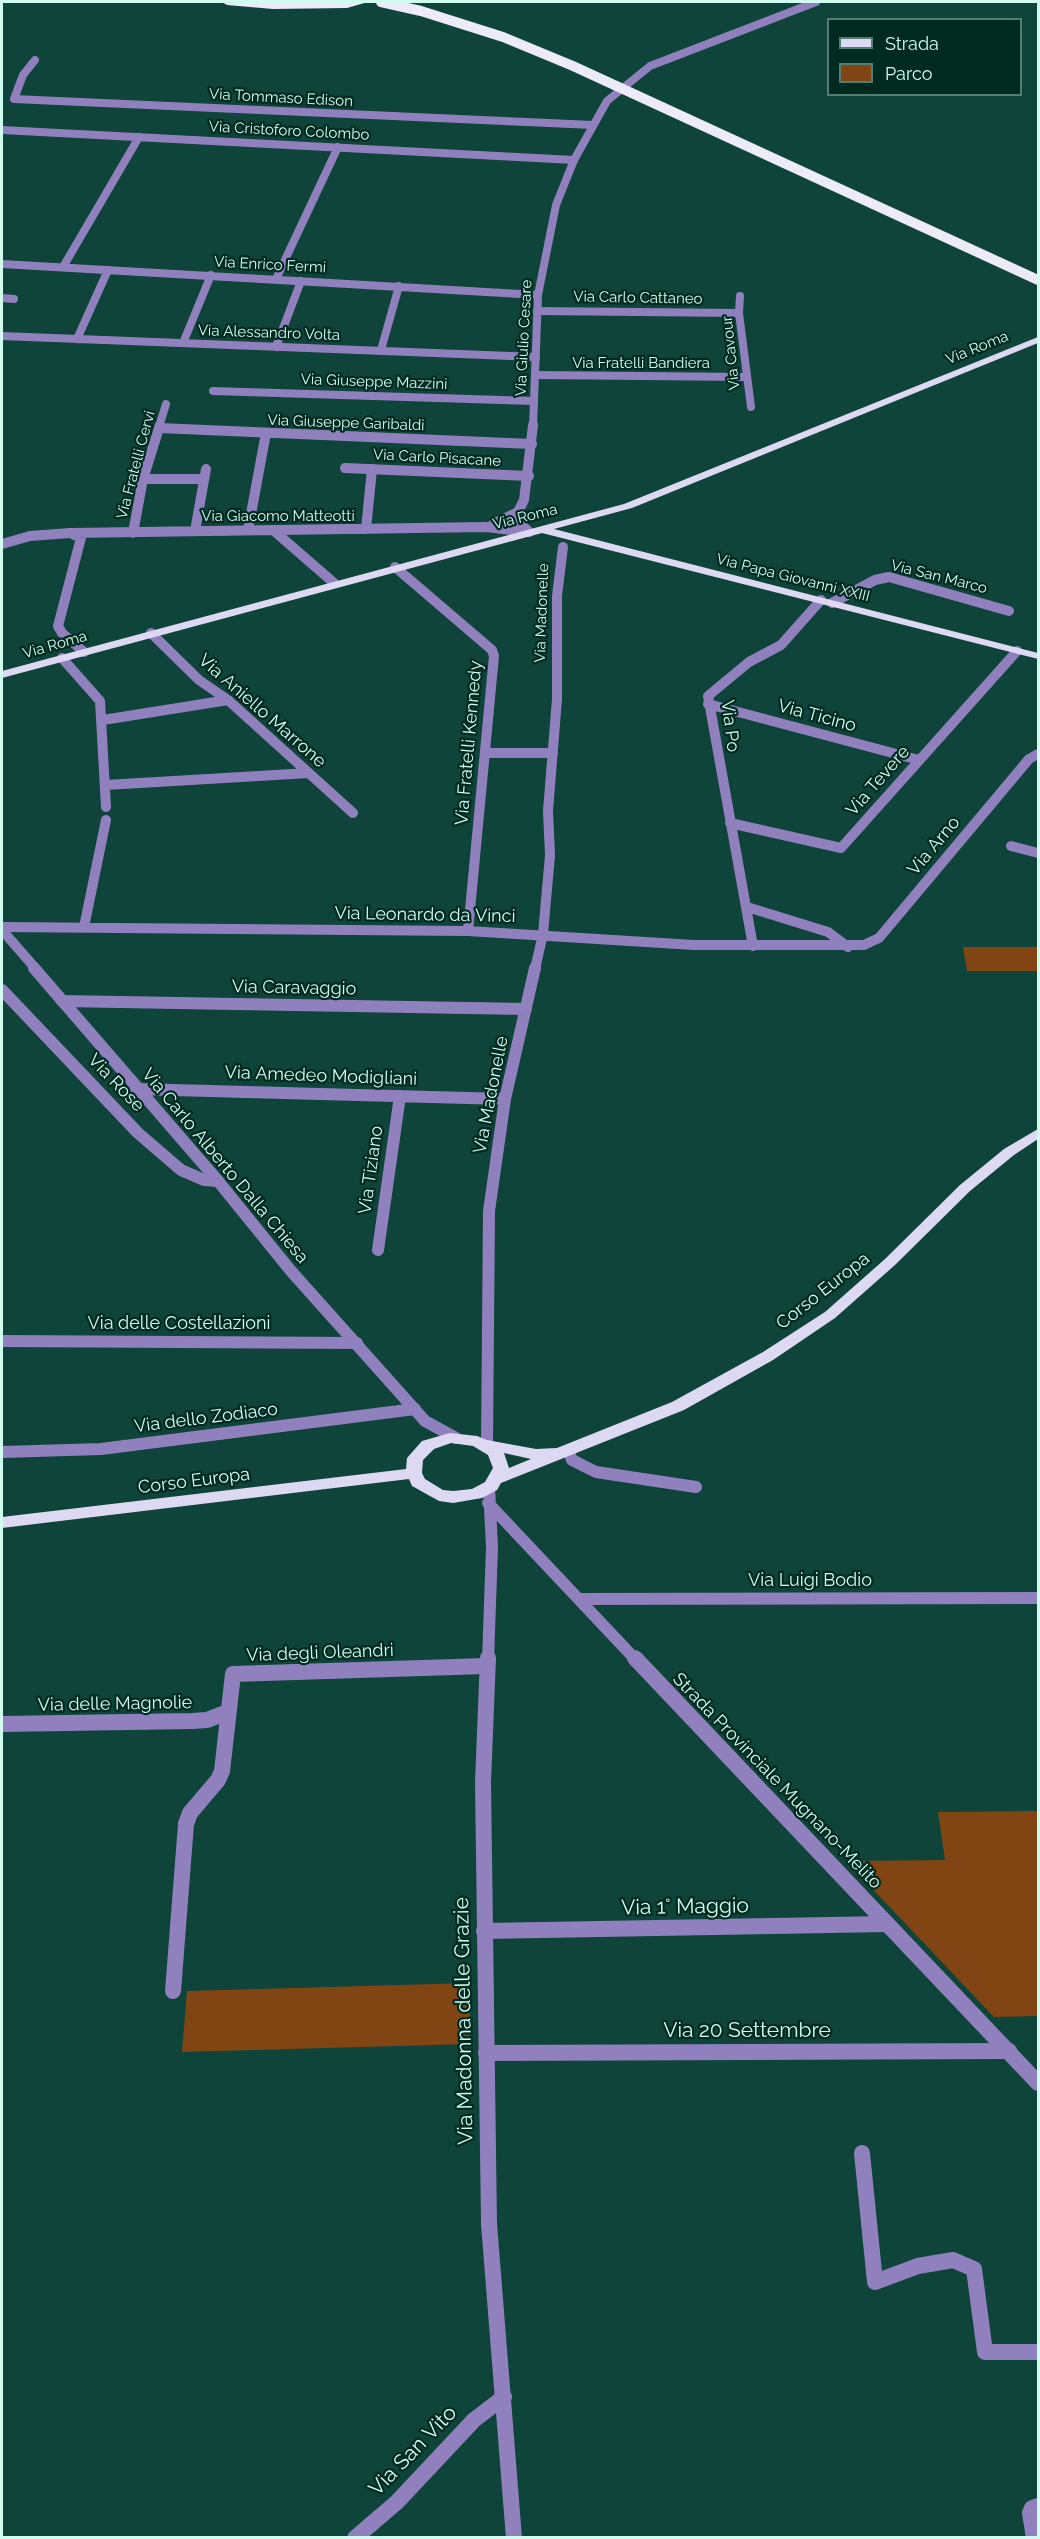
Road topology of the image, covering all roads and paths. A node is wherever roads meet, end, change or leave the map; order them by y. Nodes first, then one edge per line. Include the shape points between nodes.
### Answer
1 (227, 2) edge
2 (363, 2) edge
3 (381, 2) edge
4 (408, 2) edge
5 (816, 2) edge
6 (35, 60) dead end
7 (593, 125) junction
8 (2, 130) edge
9 (139, 137) junction
10 (338, 147) junction
11 (574, 159) junction
12 (2, 264) edge
13 (63, 267) junction
14 (1038, 269) edge
15 (108, 270) junction
16 (212, 275) junction
17 (276, 279) junction
18 (1038, 280) edge
19 (301, 281) junction
20 (399, 286) junction
21 (538, 295) junction
22 (740, 296) dead end
23 (2, 298) edge
24 (14, 299) dead end
25 (537, 311) junction
26 (739, 313) junction
27 (2, 336) edge
28 (77, 339) junction
29 (1038, 340) edge
30 (183, 343) junction
31 (276, 347) junction
32 (381, 350) junction
33 (536, 357) junction
34 (535, 375) junction
35 (747, 377) junction
36 (213, 391) dead end
37 (534, 401) junction
38 (166, 404) dead end
39 (751, 407) dead end
40 (159, 428) junction
41 (266, 433) junction
42 (532, 444) junction
43 (345, 468) dead end
44 (206, 469) dead end
45 (372, 469) junction
46 (529, 476) junction
47 (143, 479) junction
48 (204, 479) junction
49 (518, 512) junction
50 (474, 528) junction
51 (366, 529) junction
52 (248, 530) junction
53 (273, 530) junction
54 (535, 530) junction
55 (195, 531) junction
56 (506, 532) junction
57 (133, 533) junction
58 (2, 534) edge
59 (82, 534) junction
60 (21, 538) junction
61 (2, 544) edge
62 (563, 547) dead end
63 (395, 567) junction
64 (334, 583) junction
65 (826, 601) junction
66 (1009, 611) dead end
67 (151, 633) junction
68 (1017, 651) junction
69 (84, 652) junction
70 (1038, 656) edge
71 (62, 658) junction
72 (2, 675) edge
73 (228, 700) junction
74 (708, 704) junction
75 (103, 720) junction
76 (485, 753) junction
77 (553, 753) junction
78 (1038, 754) edge
79 (919, 760) junction
80 (309, 773) junction
81 (106, 785) junction
82 (106, 807) dead end
83 (353, 813) dead end
84 (106, 820) dead end
85 (730, 823) junction
86 (1011, 846) dead end
87 (1038, 853) edge
88 (747, 907) junction
89 (84, 927) junction
90 (2, 928) edge
91 (468, 931) junction
92 (543, 934) junction
93 (753, 946) junction
94 (848, 947) junction
95 (2, 990) edge
96 (62, 1001) junction
97 (526, 1009) junction
98 (136, 1089) junction
99 (400, 1096) junction
100 (505, 1099) junction
101 (1038, 1133) edge
102 (218, 1181) junction
103 (378, 1250) dead end
104 (2, 1341) edge
105 (357, 1343) junction
106 (415, 1409) junction
107 (425, 1421) junction
108 (456, 1438) junction
109 (428, 1445) junction
110 (487, 1445) junction
111 (2, 1452) edge
112 (569, 1452) junction
113 (415, 1466) junction
114 (696, 1487) dead end
115 (488, 1491) junction
116 (2, 1523) edge
117 (1038, 1598) edge
118 (580, 1599) junction
119 (486, 1666) junction
120 (228, 1712) junction
121 (2, 1724) edge
122 (887, 1924) junction
123 (484, 1931) junction
124 (173, 1991) dead end
125 (1009, 2051) junction
126 (486, 2053) junction
127 (1038, 2083) edge
128 (862, 2153) dead end
129 (1038, 2352) edge
130 (504, 2397) junction
131 (1038, 2506) edge
132 (356, 2538) edge
133 (514, 2538) edge
134 (1034, 2538) edge

1 - 2 highway via 273,6
3 - 18 highway, bridge via 421,10 503,37 573,66
4 - 14 highway via 512,32 599,68
5 - 7 street, Via Giulio Cesare via 650,66 613,95
6 - 7 street, Via Tommaso Edison via 23,75 14,99
7 - 11 street, Via Giulio Cesare
8 - 9 street, Via Cristoforo Colombo
9 - 10 street, Via Cristoforo Colombo
9 - 13 street
10 - 11 street, Via Cristoforo Colombo
10 - 17 street
11 - 21 street, Via Giulio Cesare via 556,205
12 - 13 street, Via Enrico Fermi
13 - 15 street, Via Enrico Fermi
15 - 16 street, Via Enrico Fermi
15 - 28 street
16 - 17 street, Via Enrico Fermi
16 - 30 street
17 - 19 street, Via Enrico Fermi
19 - 20 street, Via Enrico Fermi
19 - 31 street
20 - 21 street, Via Enrico Fermi
20 - 32 street
21 - 25 street, Via Giulio Cesare
22 - 26 street, Via Cavour
23 - 24 street
25 - 26 street, Via Carlo Cattaneo
25 - 33 street, Via Giulio Cesare
26 - 35 street, Via Cavour
27 - 28 street, Via Alessandro Volta
28 - 30 street, Via Alessandro Volta
29 - 54 main road, Via Roma via 672,490 628,506
30 - 31 street, Via Alessandro Volta
31 - 32 street, Via Alessandro Volta
32 - 33 street, Via Alessandro Volta
33 - 34 street, Via Giulio Cesare
34 - 35 street, Via Fratelli Bandiera
34 - 37 street, Via Giulio Cesare
35 - 39 street, Via Cavour
36 - 37 street, Via Giuseppe Mazzini
37 - 42 street, Via Giulio Cesare
38 - 40 street, Via Fratelli Cervi
40 - 41 street, Via Giuseppe Garibaldi
40 - 47 street, Via Fratelli Cervi
41 - 42 street, Via Giuseppe Garibaldi
41 - 52 street
42 - 46 street, Via Giulio Cesare
43 - 45 street, Via Carlo Pisacane
44 - 48 street
45 - 46 street, Via Carlo Pisacane
45 - 51 street
46 - 49 street, Via Giulio Cesare
47 - 48 street
47 - 57 street, Via Fratelli Cervi
48 - 55 street
49 - 50 street, Via Giacomo Matteotti via 498,523
49 - 54 street via 522,525
50 - 51 street, Via Giacomo Matteotti
50 - 56 street, Via Giacomo Matteotti
51 - 53 street, Via Giacomo Matteotti
52 - 53 street, Via Giacomo Matteotti
52 - 55 street, Via Giacomo Matteotti
53 - 64 street
54 - 56 main road, Via Roma
54 - 65 main road, Via Papa Giovanni XXIII
55 - 57 street, Via Giacomo Matteotti
56 - 63 main road, Via Roma
57 - 59 street, Via Giacomo Matteotti
58 - 60 street
59 - 60 street, Via Giacomo Matteotti
59 - 69 street via 58,626
60 - 61 street
62 - 77 street, Via Madonelle via 557,596
63 - 64 main road, Via Roma
63 - 76 street, Via Fratelli Kennedy via 492,650
64 - 67 main road, Via Roma
65 - 66 street, Via San Marco via 889,577
65 - 68 main road, Via Papa Giovanni XXIII
65 - 74 street, Via Po via 781,645 754,658 713,690
67 - 69 main road, Via Roma
67 - 73 street, Via Aniello Marrone via 199,680
68 - 70 main road, Via Papa Giovanni XXIII
68 - 79 street, Via Tevere
69 - 71 main road, Via Roma
71 - 72 main road, Via Roma
71 - 75 street via 100,700
73 - 75 street
73 - 80 street, Via Aniello Marrone
74 - 79 street, Via Ticino
74 - 85 street, Via Po
75 - 81 street
76 - 77 street
76 - 91 street, Via Fratelli Kennedy
77 - 92 street, Via Madonelle
78 - 94 street, Via Arno via 1029,759 879,938
79 - 85 street, Via Tevere via 841,848
80 - 81 street
80 - 83 street, Via Aniello Marrone
81 - 82 street
84 - 89 street
85 - 88 street, Via Po
86 - 87 street
88 - 93 street, Via Po
88 - 94 street via 823,930
89 - 90 street, Via Leonardo da Vinci
89 - 91 street, Via Leonardo da Vinci
90 - 96 street, Via Carlo Alberto Dalla Chiesa
91 - 92 street, Via Leonardo da Vinci
92 - 93 street, Via Leonardo da Vinci
92 - 97 street, Via Madonelle
93 - 94 street, Via Leonardo da Vinci
95 - 102 street, Via Rose via 138,1133 181,1170 204,1180
96 - 97 street, Via Caravaggio
96 - 98 street, Via Carlo Alberto Dalla Chiesa
97 - 100 street, Via Madonelle
98 - 99 street, Via Amedeo Modigliani
98 - 102 street, Via Carlo Alberto Dalla Chiesa
99 - 100 street, Via Amedeo Modigliani
99 - 103 street, Via Tiziano
100 - 110 street, Via Madonelle via 489,1211
101 - 112 main road, Corso Europa via 965,1188 830,1315 733,1377 678,1406
102 - 105 street, Via Carlo Alberto Dalla Chiesa via 291,1271
104 - 105 street, Via delle Costellazioni
105 - 106 street, Via Carlo Alberto Dalla Chiesa
106 - 107 street, Via Carlo Alberto Dalla Chiesa
106 - 111 street, Via dello Zodiaco via 126,1447
107 - 108 street, Via Carlo Alberto Dalla Chiesa
107 - 109 street
108 - 109 main road
108 - 110 main road
109 - 113 main road
110 - 112 main road, Corso Europa via 536,1454
110 - 115 main road via 500,1460 501,1468
112 - 114 street via 572,1460 596,1472
112 - 115 main road, Corso Europa
113 - 115 main road via 418,1482 439,1495 453,1497
113 - 116 main road, Corso Europa via 391,1476
115 - 118 street, Strada Provinciale Mugnano-Melito
115 - 119 street, Via Madonna delle Grazie via 492,1547
117 - 118 street, Via Luigi Bodio
118 - 122 street, Strada Provinciale Mugnano-Melito
119 - 120 street, Via degli Oleandri via 237,1673 232,1676
119 - 123 street, Via Madonna delle Grazie
120 - 121 street, Via delle Magnolie via 213,1719 192,1721
120 - 124 street, Via degli Oleandri via 222,1771 186,1824
122 - 123 street, Via 1° Maggio
122 - 125 street, Strada Provinciale Mugnano-Melito
123 - 126 street, Via Madonna delle Grazie
125 - 126 street, Via 20 Settembre
125 - 127 street, Strada Provinciale Mugnano-Melito
126 - 130 street, Via Madonna delle Grazie via 489,2224
128 - 129 street via 875,2282 918,2266 953,2260 974,2269 985,2352
130 - 132 street, Via San Vito via 474,2420 397,2502
130 - 133 street, Via Madonna delle Grazie
131 - 134 street via 1031,2510

